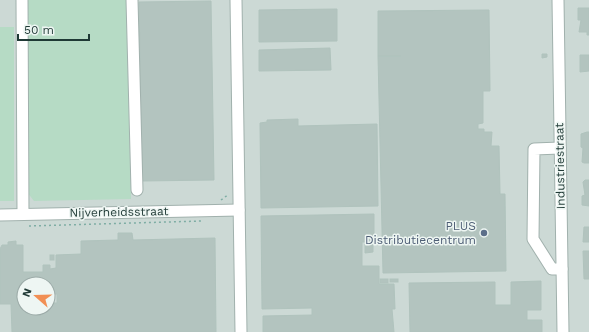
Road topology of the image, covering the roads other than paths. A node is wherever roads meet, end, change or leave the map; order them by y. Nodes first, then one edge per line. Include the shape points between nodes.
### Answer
1 (22, 0) edge
2 (132, 0) edge
3 (236, 0) edge
4 (558, 0) edge
5 (560, 148) junction
6 (136, 190) dead end
7 (239, 210) junction
8 (23, 214) junction
9 (0, 215) edge
10 (562, 269) junction
11 (241, 332) edge
12 (563, 332) edge

1 - 8 street
2 - 6 street
3 - 7 street
4 - 5 street, Industriestraat
5 - 10 street, Industriestraat
5 - 10 street via 534,149 533,239 552,269
7 - 8 street, Nijverheidsstraat
7 - 11 street
8 - 9 street, Nijverheidsstraat
10 - 12 street, Industriestraat

